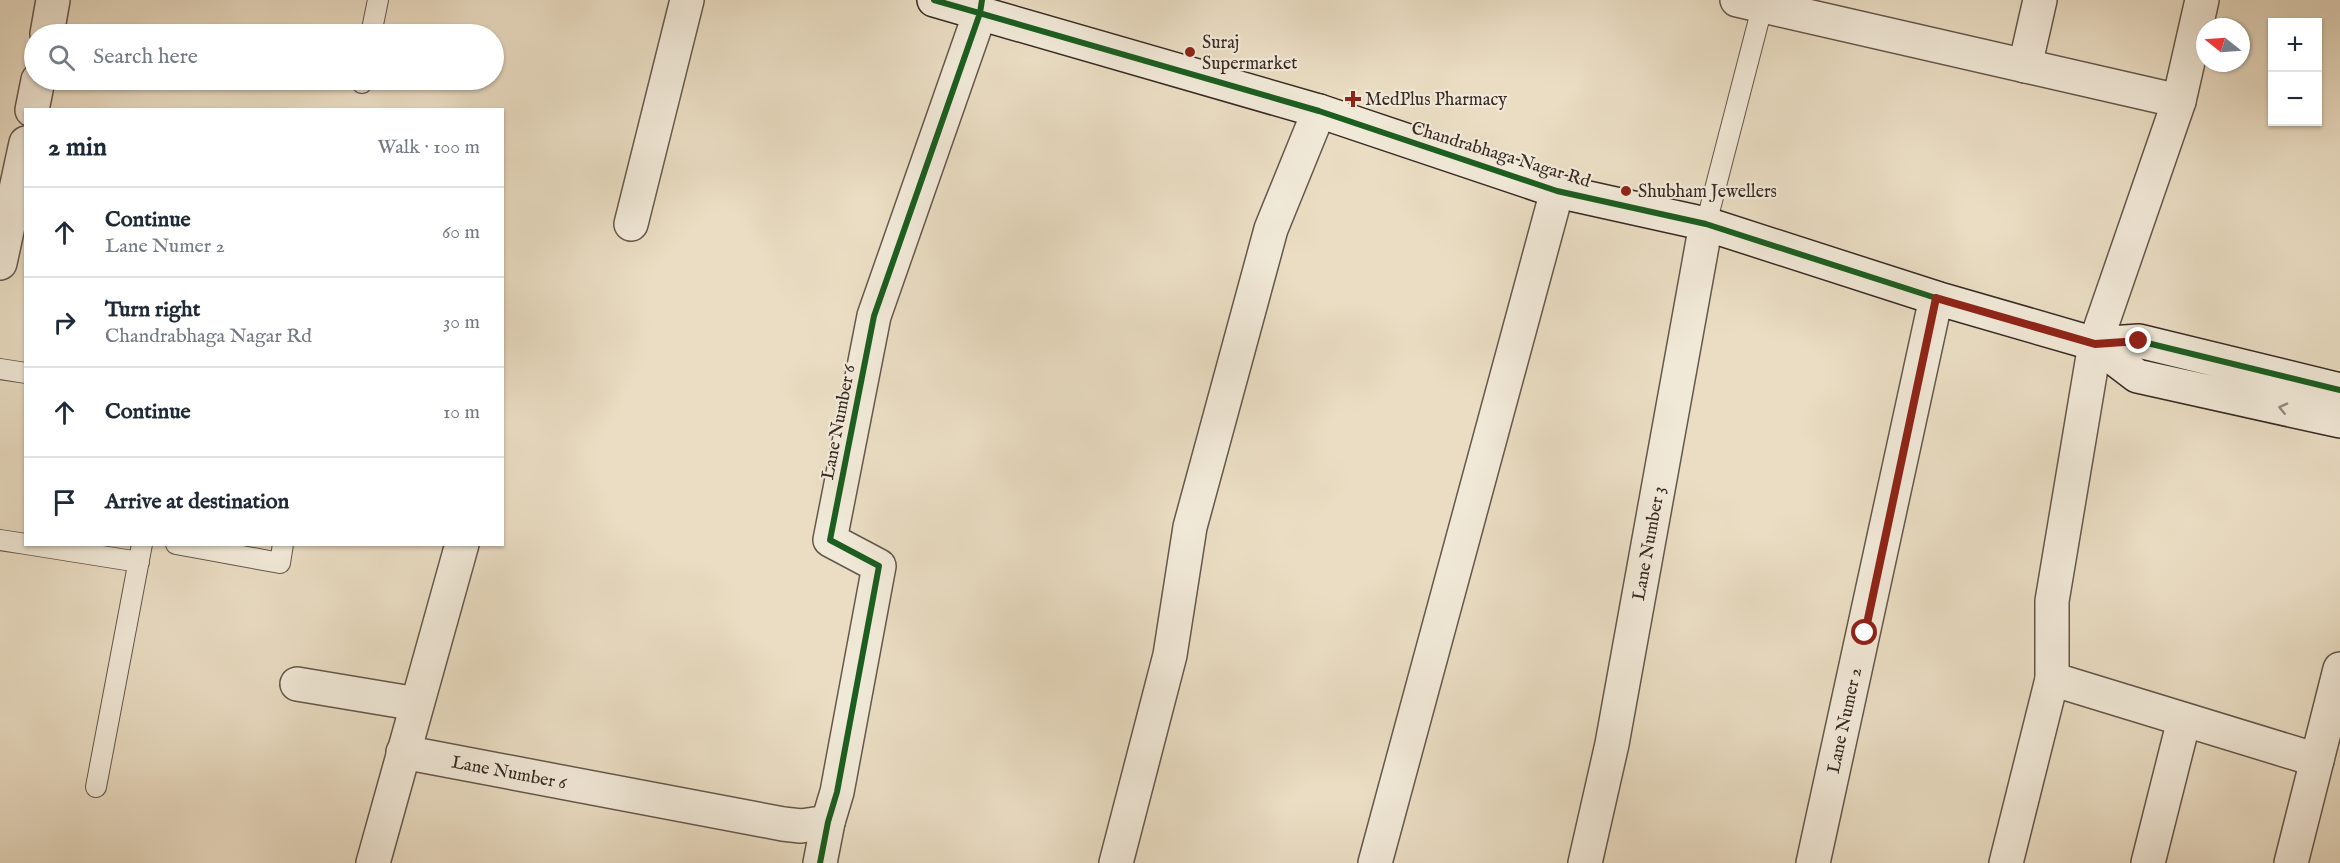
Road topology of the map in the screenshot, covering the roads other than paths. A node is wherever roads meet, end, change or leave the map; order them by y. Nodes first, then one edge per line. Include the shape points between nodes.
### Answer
1 (53, 0) edge
2 (378, 0) edge
3 (687, 0) edge
4 (934, 0) edge
5 (2040, 0) edge
6 (2202, 0) edge
7 (1754, 2) edge
8 (981, 6) edge
9 (49, 24) edge
10 (373, 24) edge
11 (2025, 66) junction
12 (36, 90) edge
13 (2179, 101) junction
14 (32, 108) edge
15 (1319, 111) junction
16 (24, 159) edge
17 (1557, 191) junction
18 (631, 224) dead end
19 (1706, 224) junction
20 (0, 263) edge
21 (1936, 298) junction
22 (2095, 344) junction
23 (0, 369) edge
24 (24, 374) edge
25 (2340, 390) edge
26 (2340, 421) edge
27 (0, 540) edge
28 (24, 544) edge
29 (51, 546) edge
30 (187, 546) edge
31 (283, 546) edge
32 (461, 546) edge
33 (140, 553) edge
34 (2340, 669) edge
35 (2052, 680) junction
36 (297, 684) dead end
37 (417, 704) junction
38 (2184, 720) junction
39 (403, 752) junction
40 (2317, 760) junction
41 (96, 787) dead end
42 (828, 822) junction
43 (373, 863) edge
44 (820, 863) edge
45 (1116, 863) edge
46 (1375, 863) edge
47 (1585, 863) edge
48 (1814, 863) edge
49 (2006, 863) edge
50 (2148, 863) edge
51 (2291, 863) edge

1 - 9 street
2 - 10 lane
3 - 18 street
4 - 8 street, Chandrabhaga Nagar Rd
5 - 11 street
6 - 13 street
7 - 11 street
7 - 19 lane
8 - 15 street, Chandrabhaga Nagar Rd
8 - 42 street, Lane Number 6 via 874,316 830,540 879,566
11 - 13 street
12 - 14 street
13 - 22 street
15 - 17 street, Chandrabhaga Nagar Rd
15 - 45 street via 1271,229 1193,516 1170,655
16 - 20 street
17 - 19 street, Chandrabhaga Nagar Rd
17 - 46 street
19 - 21 street, Chandrabhaga Nagar Rd
19 - 47 street, Lane Number 3 via 1612,744
21 - 22 street, Chandrabhaga Nagar Rd
21 - 48 street, Lane Numer 2
22 - 25 street via 2139,341
26 -> 22 street via 2137,376
22 - 35 street via 2052,601
23 - 24 lane
27 - 28 lane
29 - 33 lane
30 - 31 lane via 279,563
32 - 37 street
33 - 41 lane
34 - 40 street
35 - 38 street
35 - 49 street
36 - 37 street
37 - 39 street
38 - 40 street
38 - 50 street
39 - 42 street, Lane Number 6 via 783,824
39 - 43 street
40 - 51 street
42 - 44 street

